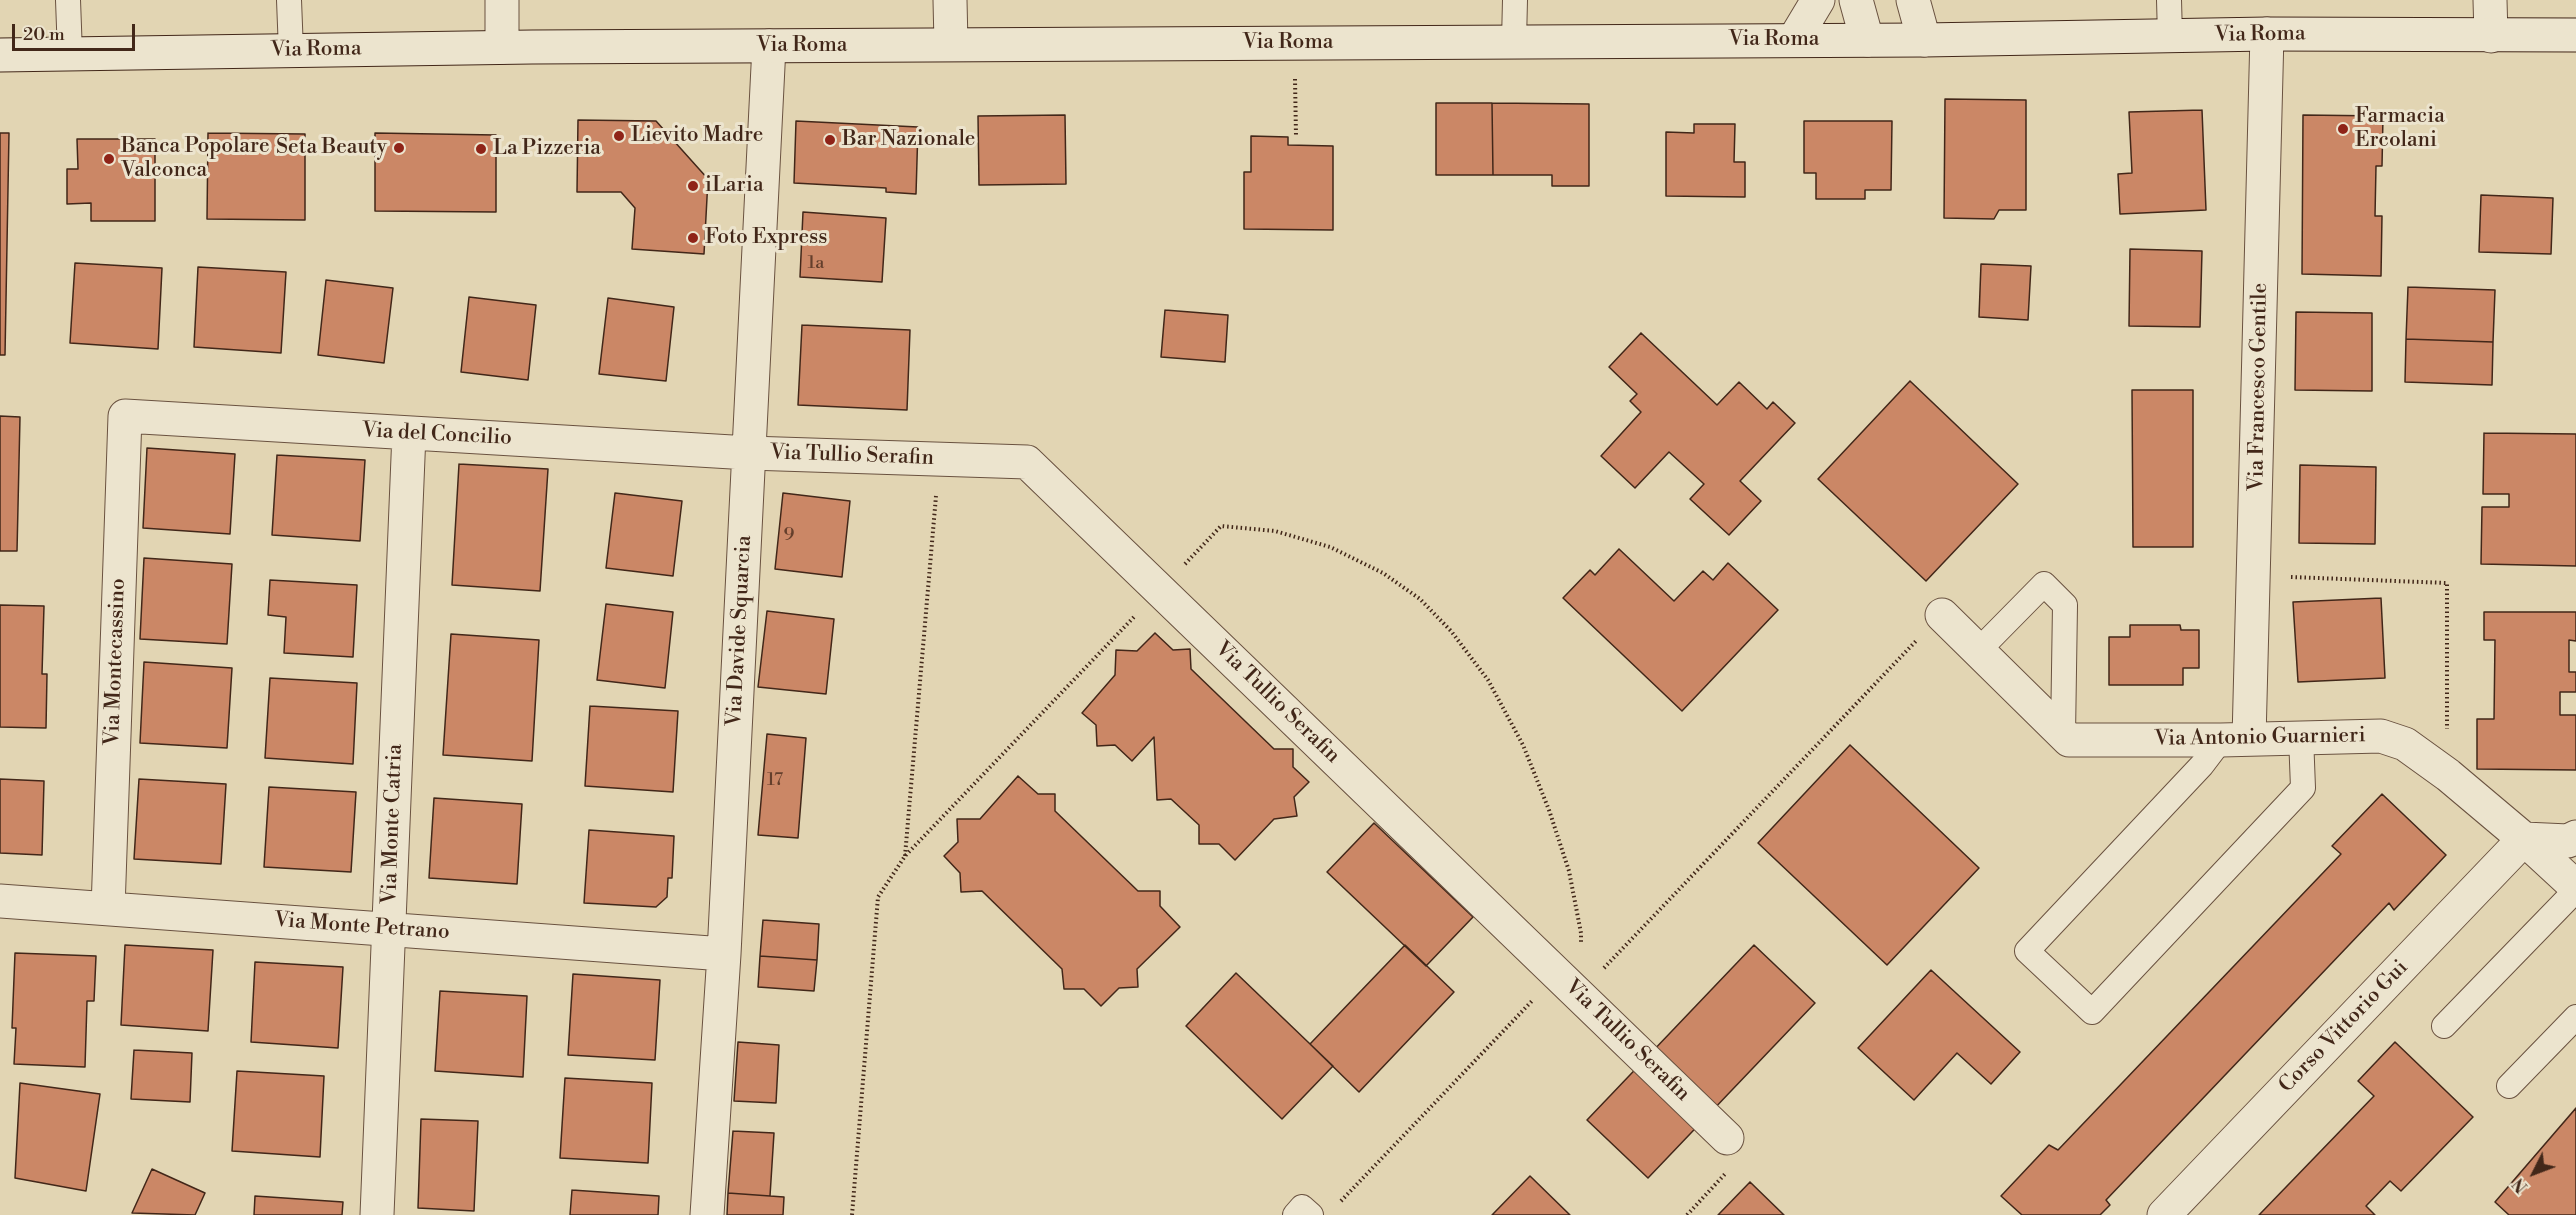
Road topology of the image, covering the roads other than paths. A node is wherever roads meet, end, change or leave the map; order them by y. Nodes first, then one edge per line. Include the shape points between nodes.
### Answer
1 (68, 0) edge
2 (289, 0) edge
3 (502, 0) edge
4 (950, 0) edge
5 (1515, 0) edge
6 (1818, 0) edge
7 (1856, 0) edge
8 (1913, 0) edge
9 (2169, 0) edge
10 (2490, 0) edge
11 (2267, 34) junction
12 (2576, 34) edge
13 (2169, 36) junction
14 (2491, 36) junction
15 (1794, 40) junction
16 (1867, 40) junction
17 (1924, 40) junction
18 (1514, 41) junction
19 (951, 44) junction
20 (769, 46) junction
21 (502, 47) junction
22 (291, 51) junction
23 (70, 54) junction
24 (0, 55) edge
25 (125, 416) joint
26 (409, 433) junction
27 (749, 453) junction
28 (1942, 615) road end
29 (1978, 651) junction
30 (2063, 735) junction
31 (2301, 736) junction
32 (2235, 740) junction
33 (2576, 837) edge
34 (2524, 839) junction
35 (2576, 889) edge
36 (0, 901) edge
37 (108, 909) junction
38 (388, 929) junction
39 (724, 954) junction
40 (2576, 1017) edge
41 (2444, 1026) dead end
42 (2509, 1086) dead end
43 (1727, 1138) dead end
44 (377, 1215) edge
45 (707, 1215) edge
46 (1294, 1215) edge
47 (1311, 1215) edge
48 (2164, 1215) edge

1 - 23 lane
2 - 22 lane
3 - 21 street
4 - 19 street
5 - 18 lane
6 - 15 street
7 - 16 street
8 - 17 street
9 - 13 lane
10 - 14 street
11 - 13 street, Via Roma
11 - 14 street, Via Roma
11 - 32 street, Via Francesco Gentile via 2254,576
12 - 14 street, Via Roma
13 - 17 street, Via Roma
15 - 16 street, Via Roma
15 - 18 street, Via Roma
16 - 17 street, Via Roma
18 - 19 street, Via Roma
19 - 20 street, Via Roma
20 - 21 street, Via Roma
20 - 27 street, Via Davide Squarcia
21 - 22 street, Via Roma
22 - 23 street, Via Roma
23 - 24 street, Via Roma
25 - 26 street, Via del Concilio
25 - 37 street, Via Montecassino
26 - 27 street, Via del Concilio
26 - 38 street, Via Monte Catria
27 - 39 street, Via Davide Squarcia
27 - 43 street, Via Tullio Serafin via 1027,462
28 - 29 street
29 - 30 street
29 - 30 lane via 2044,584 2065,605
30 - 32 street, Via Antonio Guarnieri via 2069,740
31 - 32 street, Via Antonio Guarnieri
31 - 32 lane via 2303,788 2092,1012 2027,951 2202,765
31 - 34 street, Via Antonio Guarnieri via 2381,736 2405,744
33 - 34 street via 2568,841
34 - 35 street, Via Antonio Guarnieri
34 - 48 street, Corso Vittorio Gui
35 - 41 lane
36 - 37 street, Via Monte Petrano
37 - 38 street, Via Monte Petrano
38 - 39 street, Via Monte Petrano
38 - 44 street, Via Monte Catria
39 - 45 street, Via Davide Squarcia
40 - 42 lane
46 - 47 lane via 1302,1207

